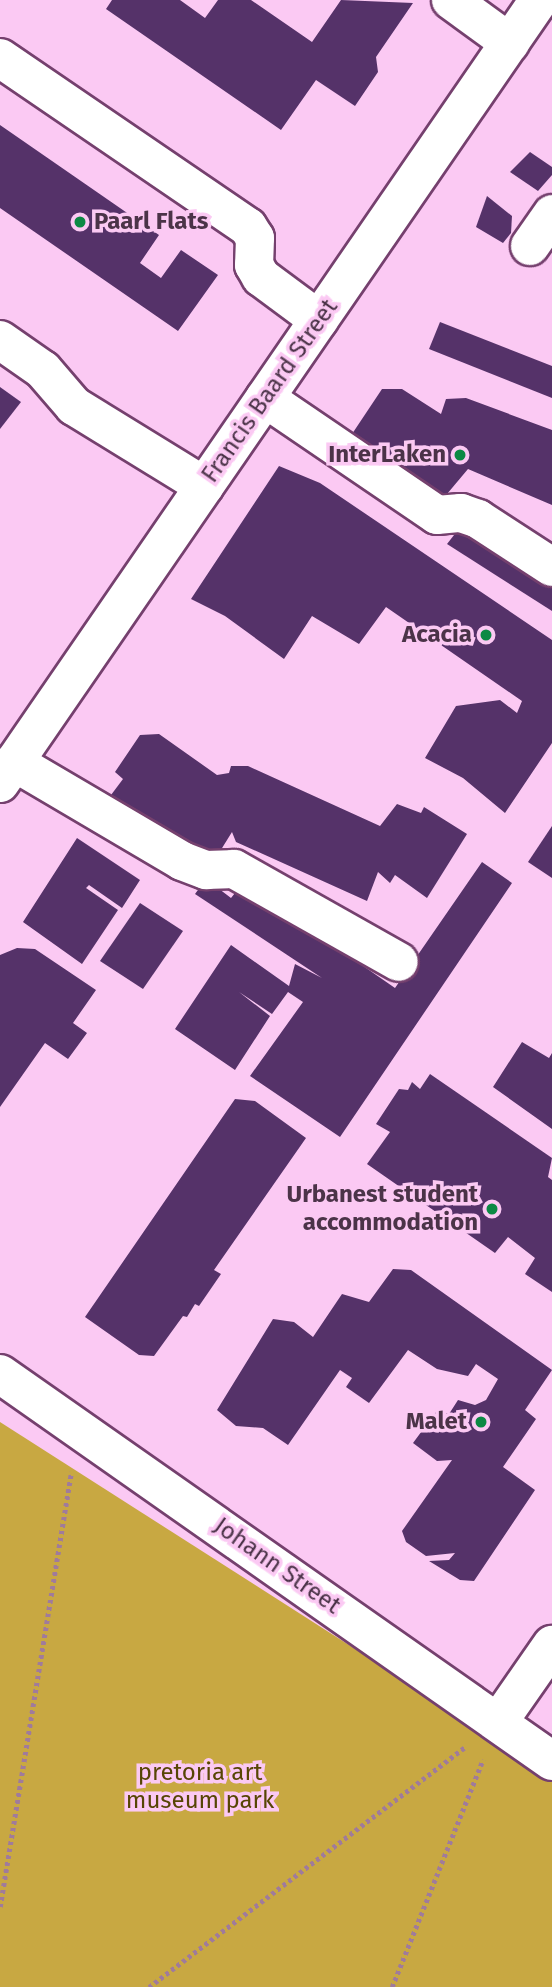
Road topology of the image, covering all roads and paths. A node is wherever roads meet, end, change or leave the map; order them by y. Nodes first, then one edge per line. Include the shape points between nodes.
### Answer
1 (450, 0) edge
2 (540, 0) edge
3 (510, 43) junction
4 (0, 58) edge
5 (552, 214) edge
6 (530, 246) dead end
7 (319, 320) junction
8 (0, 340) edge
9 (265, 398) junction
10 (204, 486) junction
11 (552, 568) edge
12 (7, 773) edge
13 (399, 962) dead end
14 (0, 1374) edge
15 (72, 1468) dead end
16 (552, 1645) edge
17 (499, 1721) junction
18 (552, 1761) edge
19 (0, 1906) edge
20 (149, 1987) edge
21 (392, 1987) edge

1 - 3 main road
2 - 3 main road, Francis Baard Street
3 - 7 main road, Francis Baard Street
4 - 7 main road via 248,227 256,238 254,265 261,277
5 - 6 main road
7 - 9 main road, Francis Baard Street
8 - 10 main road via 43,370 74,406
9 - 10 main road, Francis Baard Street
9 - 11 main road via 437,514 461,513 478,519
10 - 12 main road, Francis Baard Street
12 - 13 main road via 182,861 206,870 234,869
14 - 17 main road, Johann Street
15 - 19 path
16 - 17 main road
17 - 18 main road, Johann Street
17 - 20 path
17 - 21 path

